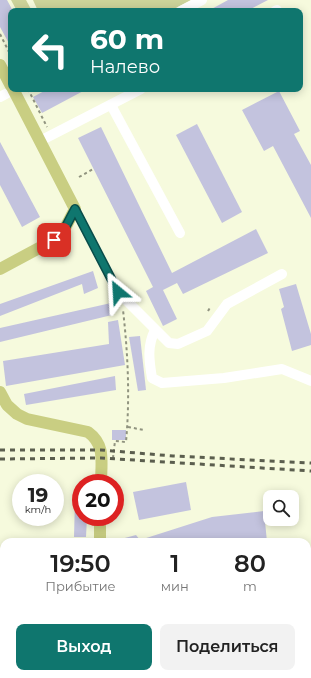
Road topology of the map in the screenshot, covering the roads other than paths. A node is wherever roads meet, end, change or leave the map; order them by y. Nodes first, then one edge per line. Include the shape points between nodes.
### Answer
1 (202, 0) edge
2 (187, 8) edge
3 (0, 65) edge
4 (8, 80) edge
5 (14, 92) edge
6 (135, 92) edge
7 (111, 105) junction
8 (40, 141) junction
9 (75, 209) junction
10 (180, 233) dead end
11 (0, 269) edge
12 (282, 274) dead end
13 (155, 330) junction
14 (311, 380) edge
15 (0, 392) edge
16 (101, 474) edge
17 (100, 526) edge
18 (100, 538) edge

1 - 2 street
3 - 4 main road
5 - 8 main road
6 - 7 street
7 - 8 street
7 - 10 street
8 - 9 main road
9 - 11 main road via 64,230 54,240
9 - 13 street via 118,292
12 - 13 street via 227,304 207,331 178,344 169,343
13 - 14 street via 150,340 149,355 152,378 162,383 224,378 282,369
15 - 16 main road via 7,405 27,420 88,432 95,437 101,450
17 - 18 main road

